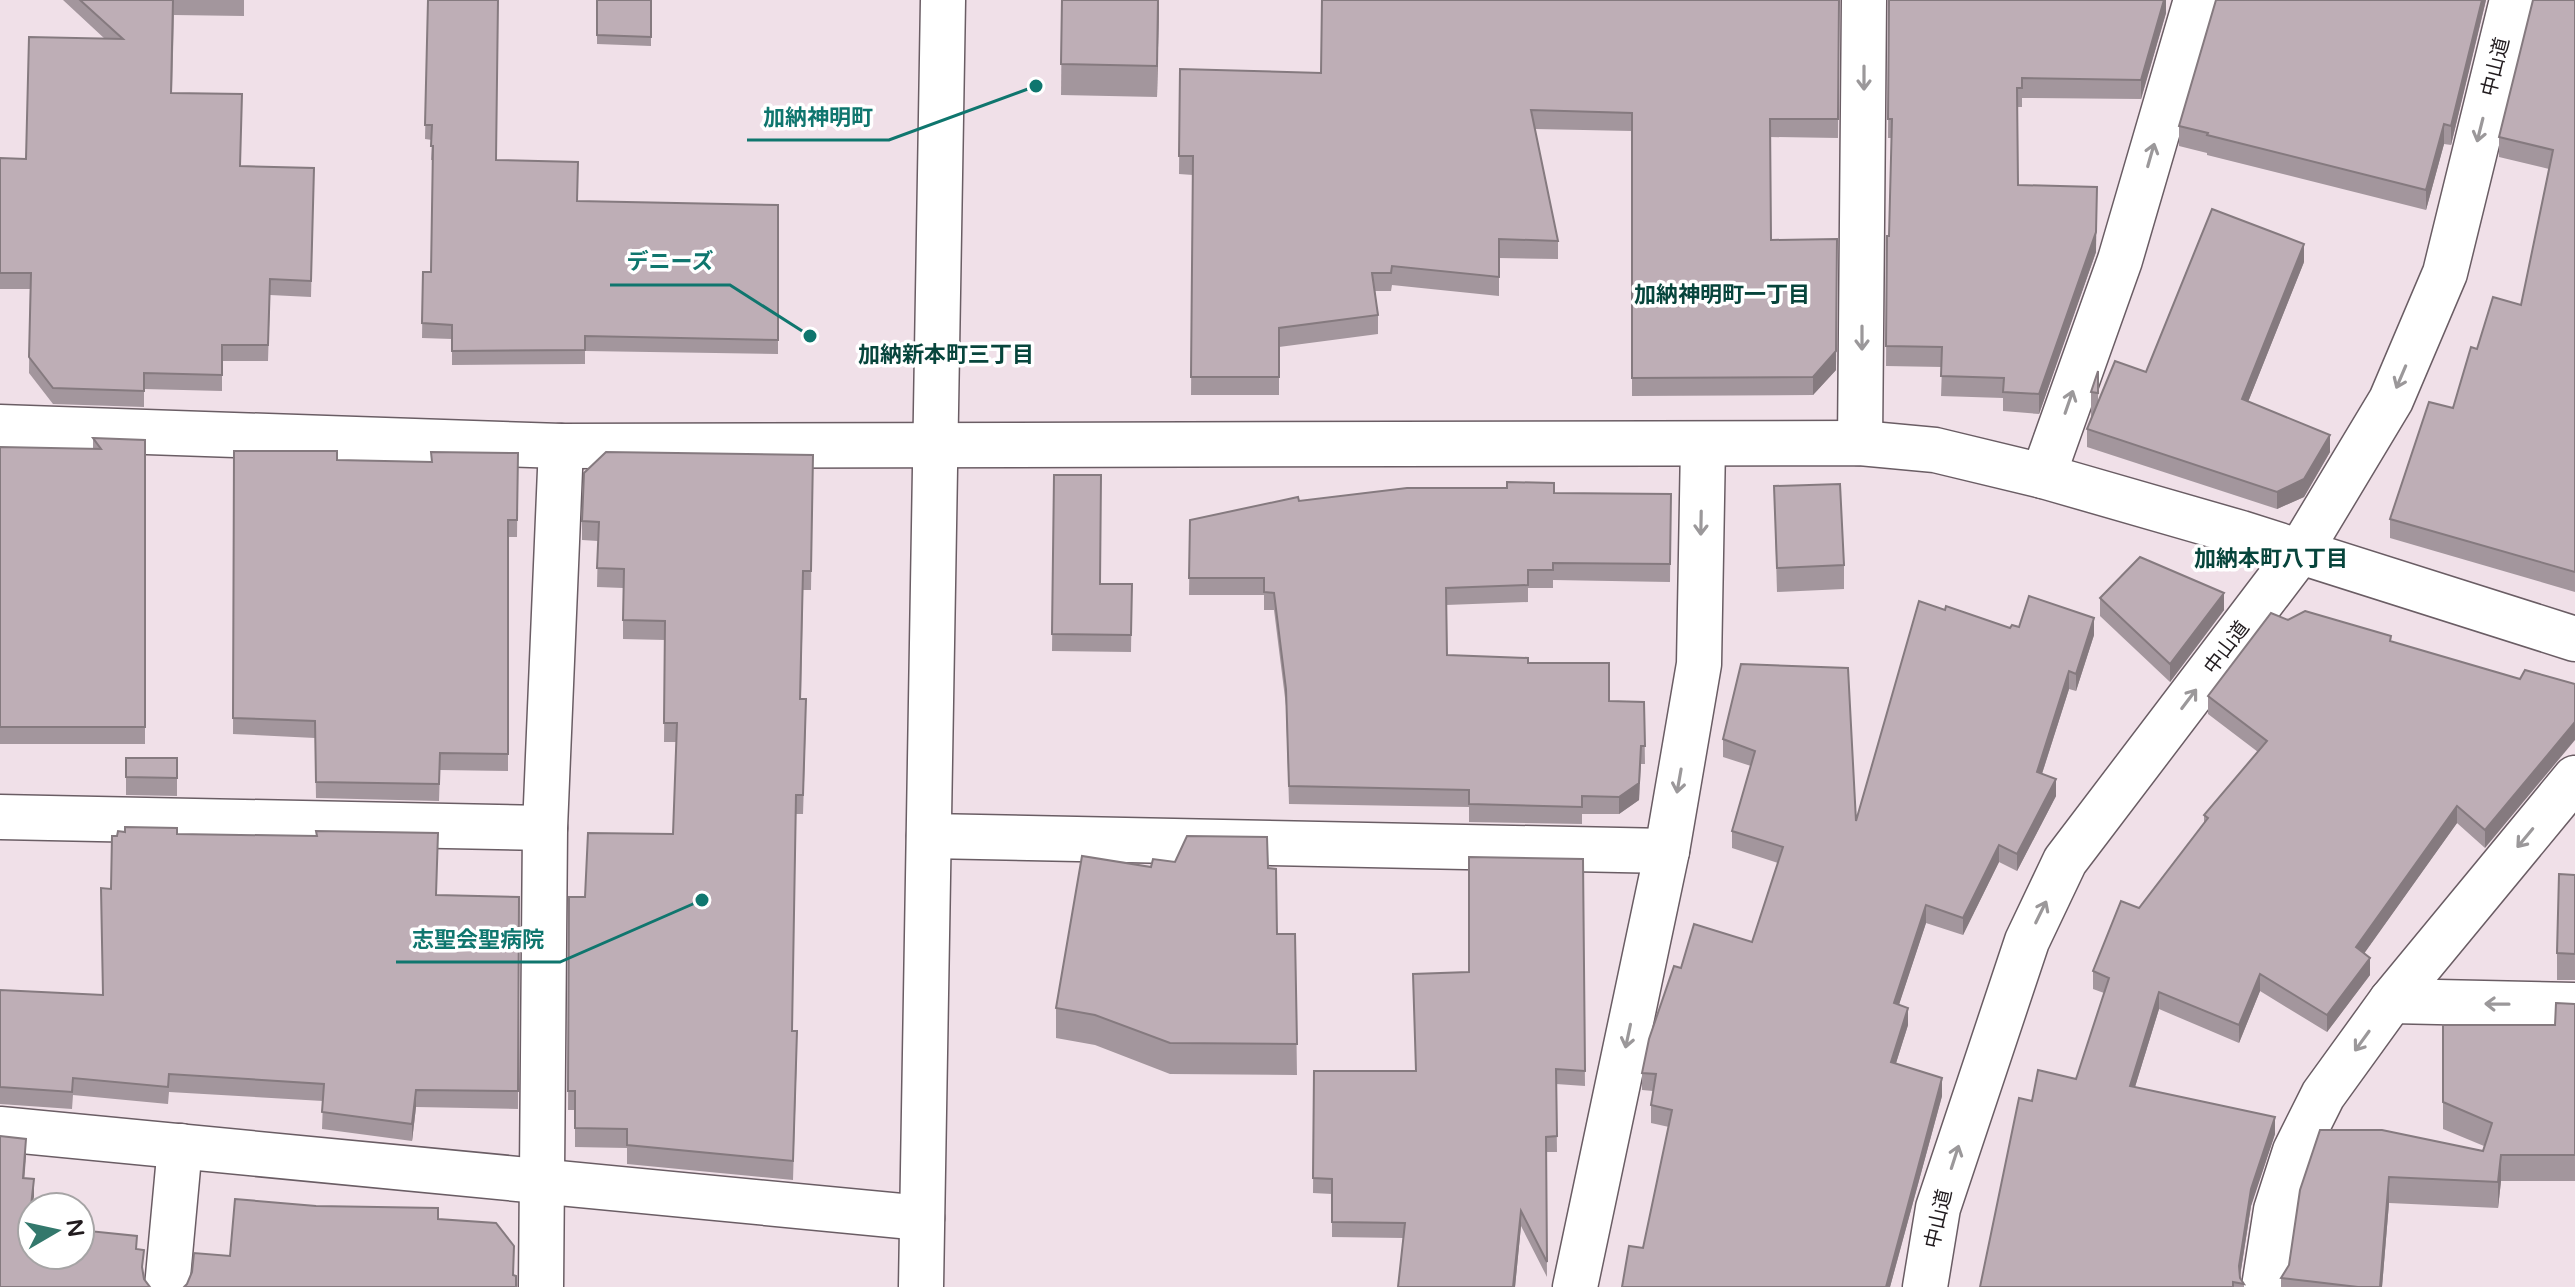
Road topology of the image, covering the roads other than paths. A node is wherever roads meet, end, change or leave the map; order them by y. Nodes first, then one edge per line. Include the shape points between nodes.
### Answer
1 (943, 0) edge
2 (1864, 0) edge
3 (2196, 0) edge
4 (2512, 0) edge
5 (0, 427) edge
6 (1860, 443) junction
7 (1703, 445) junction
8 (561, 446) junction
9 (936, 446) junction
10 (2043, 476) junction
11 (2299, 553) junction
12 (2575, 639) edge
13 (2575, 778) edge
14 (0, 817) edge
15 (545, 828) junction
16 (929, 836) junction
17 (1667, 851) junction
18 (2391, 1001) junction
19 (2575, 1005) edge
20 (0, 1129) edge
21 (180, 1146) junction
22 (542, 1181) junction
23 (922, 1218) junction
24 (167, 1287) edge
25 (541, 1287) edge
26 (921, 1287) edge
27 (1575, 1287) edge
28 (1925, 1287) edge
29 (2264, 1287) edge

1 - 9 street
2 -> 6 street
10 -> 3 street via 2120,260
4 -> 11 street, 中山道 via 2445,273 2391,400
5 - 8 street
6 - 7 street
6 - 10 street via 1935,450
7 - 9 street
7 -> 17 street via 1699,664
8 - 9 street
8 - 15 street
9 - 16 street
10 - 11 street
11 - 12 street
28 -> 11 street, 中山道 via 1938,1208 2027,941 2065,861
13 -> 18 street
14 - 15 street
15 - 22 street
16 - 17 street
16 - 23 street
17 -> 27 street
19 -> 18 street
18 -> 29 street via 2323,1095 2295,1151 2276,1210
20 - 21 street
21 - 22 street
21 - 24 street
22 - 23 street
22 - 25 street
23 - 26 street

